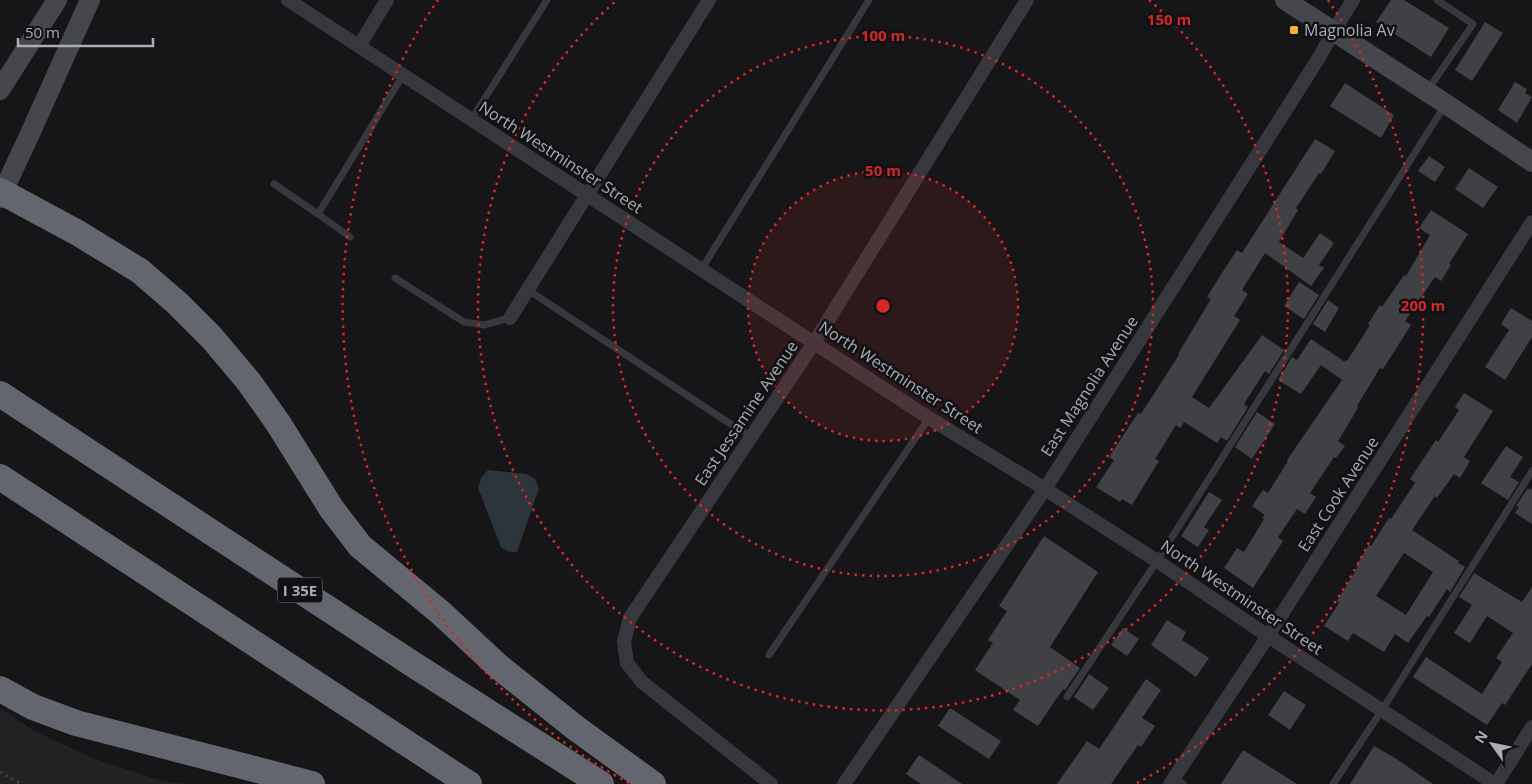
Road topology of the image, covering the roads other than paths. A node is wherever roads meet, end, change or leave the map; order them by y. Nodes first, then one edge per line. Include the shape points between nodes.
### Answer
1 (57, 0) edge
2 (90, 0) edge
3 (288, 0) edge
4 (388, 0) edge
5 (548, 0) edge
6 (709, 0) edge
7 (869, 0) edge
8 (1027, 0) edge
9 (1285, 0) edge
10 (1353, 0) edge
11 (1437, 0) edge
12 (1333, 32) junction
13 (359, 46) junction
14 (403, 76) junction
15 (0, 90) edge
16 (1427, 92) junction
17 (1446, 104) junction
18 (471, 120) junction
19 (1532, 162) edge
20 (274, 184) dead end
21 (1, 194) edge
22 (587, 195) junction
23 (318, 214) junction
24 (1532, 222) edge
25 (350, 237) dead end
26 (701, 270) junction
27 (395, 278) dead end
28 (528, 290) junction
29 (510, 318) joint
30 (814, 343) junction
31 (0, 394) edge
32 (929, 418) junction
33 (752, 436) junction
34 (1532, 471) edge
35 (0, 477) edge
36 (1045, 488) junction
37 (1157, 561) junction
38 (1268, 636) junction
39 (770, 655) dead end
40 (0, 689) edge
41 (1067, 697) dead end
42 (1382, 710) junction
43 (1532, 727) edge
44 (1176, 782) edge
45 (312, 784) edge
46 (469, 784) edge
47 (602, 784) edge
48 (654, 784) edge
49 (771, 784) edge
50 (844, 784) edge
51 (1333, 784) edge
52 (1495, 784) edge

1 - 15 main road
2 - 21 main road
3 - 13 street, North Westminster Street
4 - 13 street
5 - 18 lane
6 - 22 street
7 - 26 lane
8 - 30 street, East Jessamine Avenue
9 - 12 main road
10 - 12 street, East Magnolia Avenue
11 - 16 lane via 1473,24
12 - 16 main road
12 - 36 street, East Magnolia Avenue
13 - 14 street, North Westminster Street
14 - 18 street, North Westminster Street
14 - 23 lane
16 - 17 main road
17 - 19 main road
17 - 37 lane
18 - 22 street, North Westminster Street
20 - 23 lane
21 - 48 highway via 140,271 177,304 212,338 249,382 331,508 360,546 441,613 499,667
22 - 26 street, North Westminster Street
22 - 28 street
23 - 25 lane
24 - 38 street, East Cook Avenue
26 - 30 street, North Westminster Street
27 - 29 lane via 464,322 484,325
28 - 29 street
28 - 33 lane via 732,426
30 - 32 street, North Westminster Street
30 - 33 street, East Jessamine Avenue
31 - 47 highway, I 35E
32 - 36 street, North Westminster Street
32 - 39 lane
33 - 49 street, East Jessamine Avenue via 630,618 624,642 627,663 642,682
34 - 42 lane
35 - 46 highway
36 - 37 street, North Westminster Street
36 - 50 street, East Magnolia Avenue
37 - 38 street, North Westminster Street
37 - 41 lane
38 - 42 street, North Westminster Street
38 - 44 street, East Cook Avenue
40 - 45 highway via 33,708 76,723
42 - 51 lane
42 - 52 street, North Westminster Street
43 - 52 street

